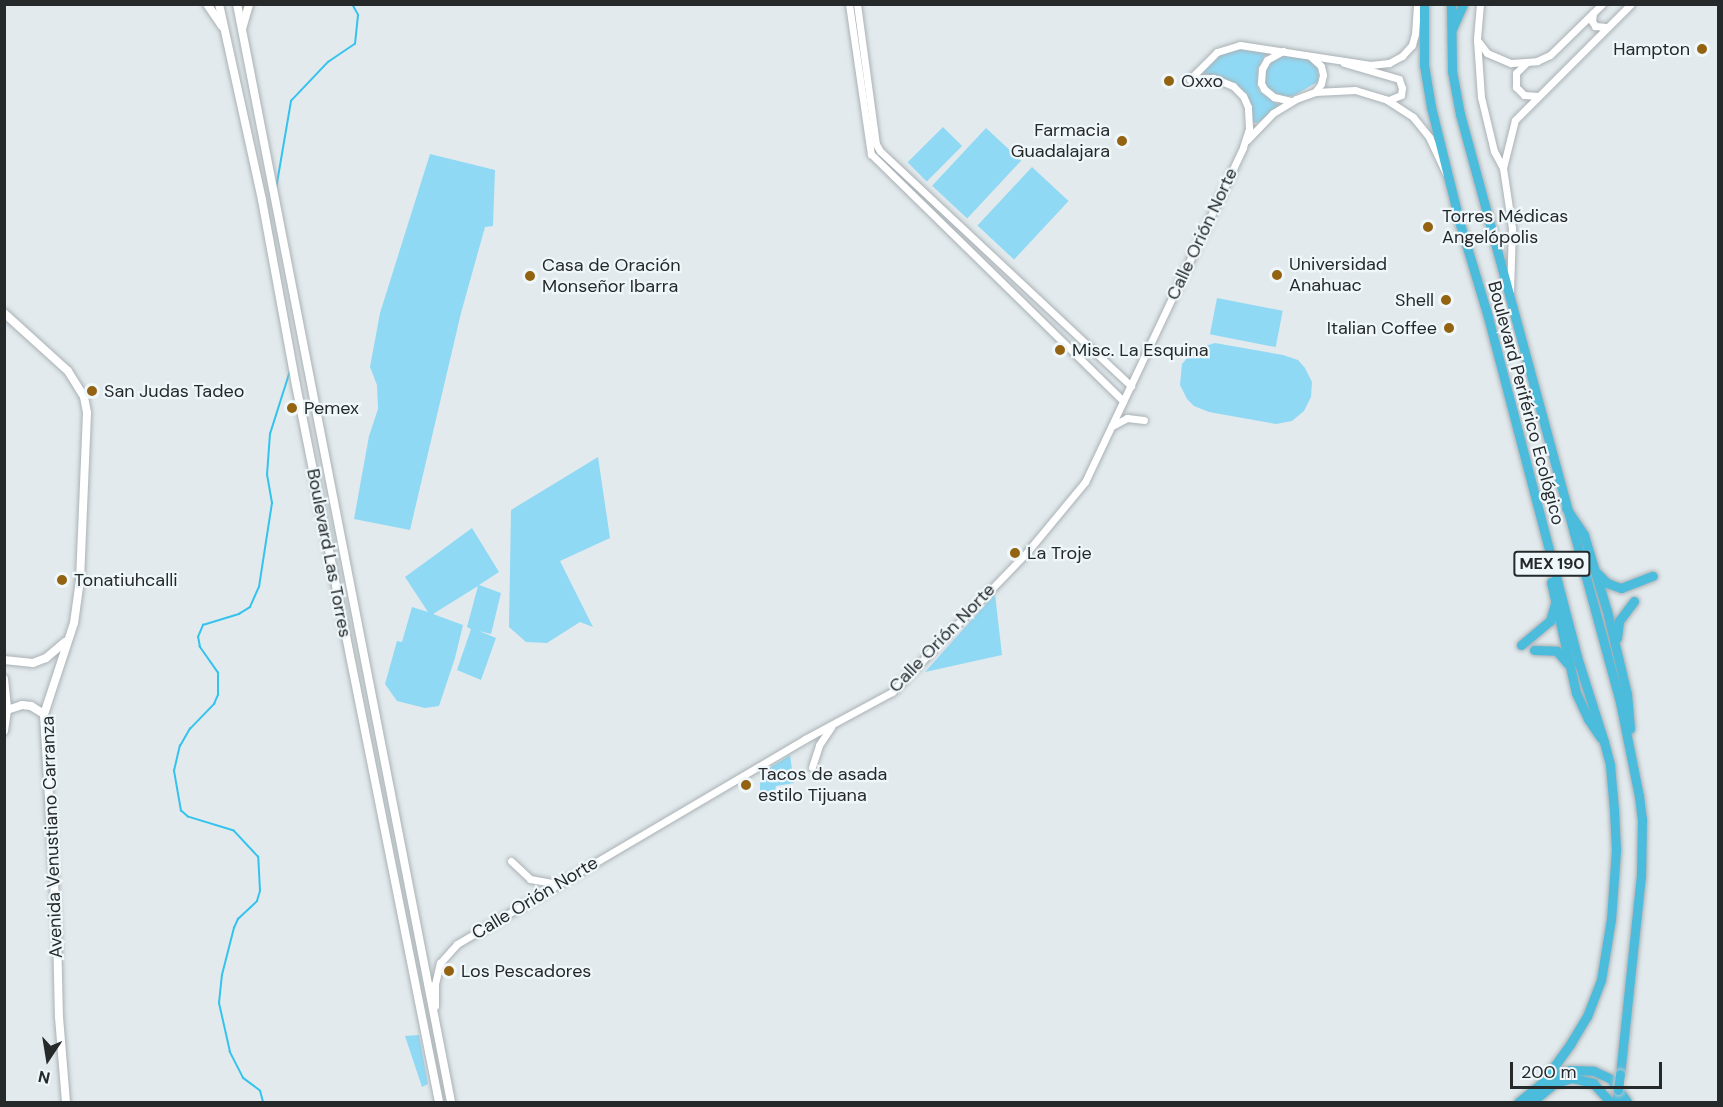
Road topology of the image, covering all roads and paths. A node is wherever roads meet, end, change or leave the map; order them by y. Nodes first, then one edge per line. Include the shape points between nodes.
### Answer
1 (207, 4) edge
2 (219, 4) edge
3 (237, 4) edge
4 (249, 4) edge
5 (849, 4) edge
6 (857, 4) edge
7 (1417, 4) edge
8 (1424, 4) edge
9 (1451, 4) edge
10 (1463, 4) edge
11 (1480, 4) edge
12 (1602, 4) edge
13 (1631, 4) edge
14 (1593, 13) junction
15 (1606, 27) junction
16 (242, 30) junction
17 (225, 32) junction
18 (1451, 32) junction
19 (1477, 40) junction
20 (1283, 51) junction
21 (1309, 55) junction
22 (1338, 60) junction
23 (1526, 63) junction
24 (1196, 72) junction
25 (1206, 78) junction
26 (1315, 92) junction
27 (1539, 96) junction
28 (1387, 100) junction
29 (1292, 101) junction
30 (1250, 119) junction
31 (1260, 125) junction
32 (1243, 147) junction
33 (1503, 168) junction
34 (1449, 178) junction
35 (942, 209) junction
36 (934, 218) junction
37 (1510, 294) junction
38 (4, 313) edge
39 (1131, 386) junction
40 (1123, 401) junction
41 (1144, 420) dead end
42 (1112, 427) junction
43 (1532, 490) junction
44 (1564, 506) junction
45 (1595, 569) junction
46 (1653, 576) dead end
47 (1634, 601) dead end
48 (1556, 602) junction
49 (68, 640) junction
50 (1521, 645) dead end
51 (1534, 650) dead end
52 (1617, 650) junction
53 (4, 660) edge
54 (1571, 675) junction
55 (4, 679) edge
56 (7, 710) junction
57 (44, 714) junction
58 (834, 724) junction
59 (4, 731) edge
60 (1629, 739) junction
61 (1604, 742) junction
62 (812, 767) dead end
63 (511, 861) dead end
64 (558, 884) junction
65 (435, 1015) junction
66 (1543, 1082) junction
67 (66, 1102) edge
68 (440, 1102) edge
69 (451, 1102) edge
70 (1518, 1102) edge
71 (1532, 1102) edge
72 (1610, 1102) edge
73 (1617, 1102) edge
74 (1628, 1102) edge

1 - 17 main road
2 - 17 main road, Boulevard Las Torres
3 - 16 main road, Boulevard Las Torres
4 - 16 main road
5 - 36 street via 868,148
6 - 35 street via 876,144
7 - 22 street via 1414,39 1402,56 1375,65
8 - 34 highway, Boulevard Periférico Ecológico / MEX 190 via 1427,88
9 - 18 highway, Boulevard Periférico Ecológico / MEX 190
10 - 18 highway
11 - 19 street
12 - 14 street
13 - 15 street
14 - 15 street via 1595,26
14 - 23 street via 1550,55
15 - 27 street
16 - 65 main road, Boulevard Las Torres
17 - 68 main road, Boulevard Las Torres via 260,190
18 - 37 highway, Boulevard Periférico Ecológico / MEX 190 via 1452,71 1460,114
19 - 23 street via 1487,52 1511,63
19 - 33 street via 1481,98 1494,151
20 - 21 street
20 - 24 street via 1233,46 1210,57
20 - 29 street via 1267,60 1260,83 1274,97
21 - 22 street
21 - 26 street via 1321,66 1323,75
22 - 28 street via 1399,79 1401,95
23 - 27 street via 1516,73 1516,87 1524,95
24 - 25 street
24 - 25 street via 1190,79
25 - 30 street via 1224,82 1243,96
26 - 28 street via 1355,90
26 - 29 street
27 - 33 street via 1515,120
28 - 34 street via 1406,111 1424,129
29 - 31 street, Calle Orión Norte
30 - 31 street via 1254,125
30 - 32 street, Calle Orión Norte
31 - 32 street, Calle Orión Norte
32 - 39 street, Calle Orión Norte
33 - 37 street via 1512,228
34 - 43 highway, Boulevard Periférico Ecológico / MEX 190
35 - 36 street
35 - 39 street
36 - 40 street
37 - 44 highway, Boulevard Periférico Ecológico / MEX 190
38 - 49 main road, Avenida Venustiano Carranza via 68,371 84,397 88,431 82,565
39 - 40 street, Calle Orión Norte
40 - 42 street, Calle Orión Norte
41 - 42 street via 1128,418
42 - 58 street, Calle Orión Norte via 1085,482 1027,552 892,692
43 - 48 highway
43 - 61 highway, Boulevard Periférico Ecológico / MEX 190
44 - 45 highway via 1581,530
44 - 60 highway, Boulevard Periférico Ecológico / MEX 190
45 - 46 highway via 1607,583 1621,588
45 - 52 highway
47 - 52 highway via 1619,621
48 - 50 highway via 1550,621
48 - 54 highway
49 - 53 main road via 33,663
49 - 57 main road, Avenida Venustiano Carranza
51 - 54 highway via 1557,651
52 - 60 highway via 1628,701
54 - 61 highway via 1587,719
55 - 56 main road
56 - 57 main road via 31,706
56 - 59 main road
57 - 67 main road, Avenida Venustiano Carranza
58 - 62 street via 819,745
58 - 64 street, Calle Orión Norte
60 - 73 highway, Boulevard Periférico Ecológico / MEX 190, bridge via 1642,819 1641,866
61 - 66 highway, Boulevard Periférico Ecológico / MEX 190 via 1610,765 1616,850 1606,959 1587,1016
63 - 64 street via 530,879
64 - 65 street, Calle Orión Norte via 447,952 436,974
65 - 69 main road, Boulevard Las Torres
66 - 70 highway, Boulevard Periférico Ecológico / MEX 190
66 - 74 highway via 1565,1071 1588,1070 1611,1079
71 - 72 highway via 1555,1083 1577,1078 1593,1083

